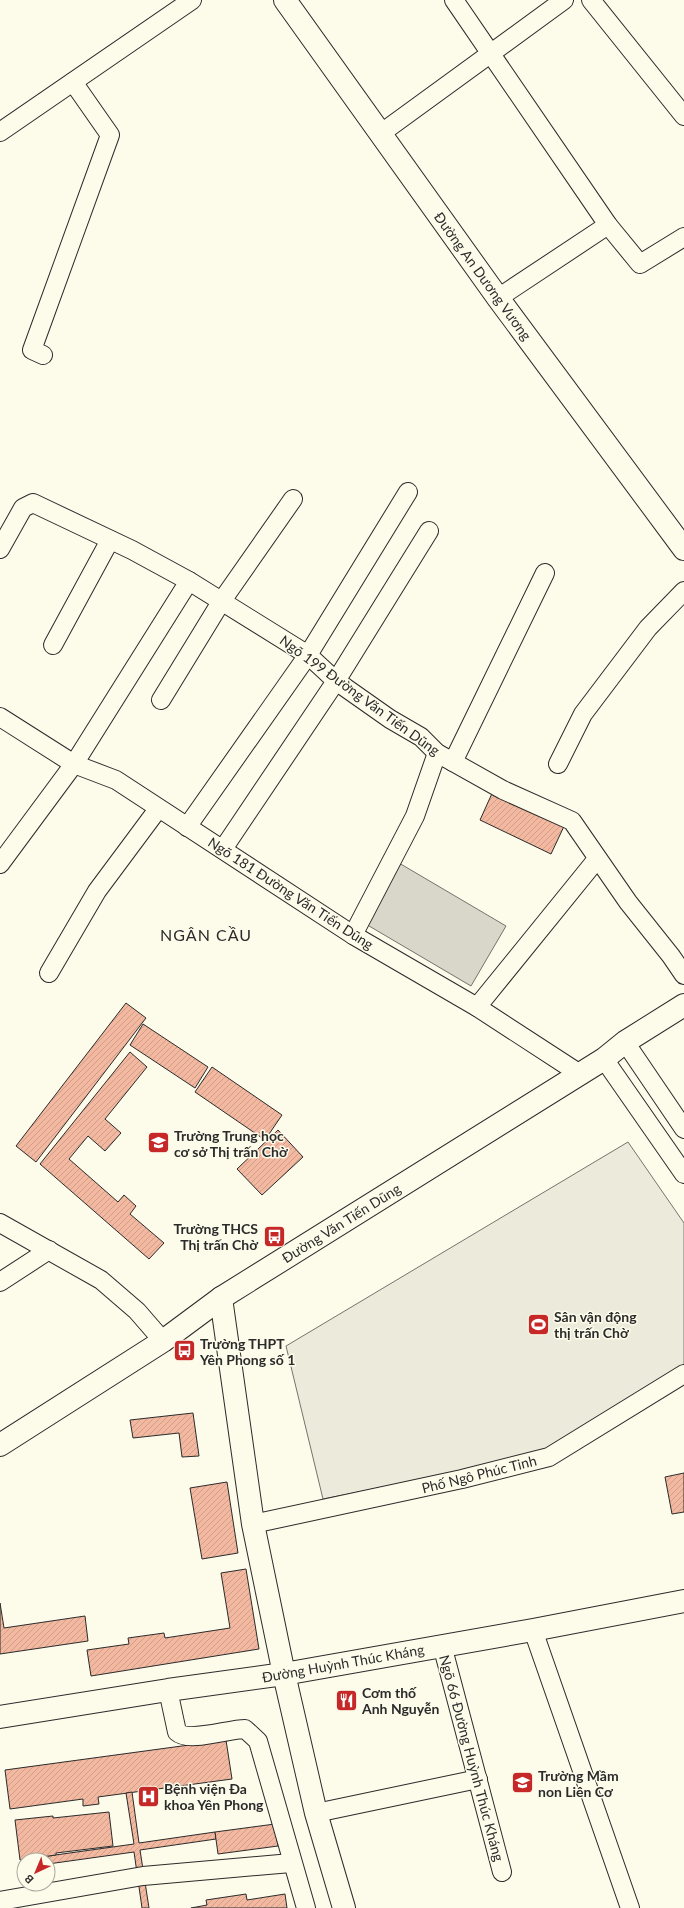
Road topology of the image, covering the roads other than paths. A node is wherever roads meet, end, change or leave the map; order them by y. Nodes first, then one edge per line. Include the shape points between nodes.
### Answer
1 (192, 0) edge
2 (284, 0) edge
3 (454, 0) edge
4 (564, 0) edge
5 (591, 0) edge
6 (491, 54) junction
7 (73, 82) junction
8 (684, 116) edge
9 (0, 132) edge
10 (380, 134) junction
11 (608, 225) junction
12 (684, 237) edge
13 (498, 298) junction
14 (43, 355) dead end
15 (408, 492) dead end
16 (293, 499) dead end
17 (430, 531) dead end
18 (110, 540) junction
19 (0, 549) edge
20 (684, 550) edge
21 (545, 574) dead end
22 (189, 581) junction
23 (684, 591) edge
24 (221, 602) junction
25 (54, 645) dead end
26 (308, 655) junction
27 (336, 681) junction
28 (161, 700) dead end
29 (0, 718) edge
30 (437, 753) junction
31 (453, 762) junction
32 (74, 764) junction
33 (558, 764) dead end
34 (158, 808) junction
35 (187, 827) junction
36 (223, 849) junction
37 (597, 859) junction
38 (0, 864) edge
39 (353, 935) junction
40 (49, 973) dead end
41 (684, 976) edge
42 (684, 1005) edge
43 (477, 1007) junction
44 (625, 1042) junction
45 (604, 1059) junction
46 (580, 1074) junction
47 (684, 1129) edge
48 (684, 1174) edge
49 (0, 1223) edge
50 (49, 1250) junction
51 (0, 1282) edge
52 (221, 1298) junction
53 (163, 1341) junction
54 (684, 1374) edge
55 (0, 1445) edge
56 (253, 1524) junction
57 (684, 1601) edge
58 (533, 1630) junction
59 (442, 1645) junction
60 (284, 1674) junction
61 (168, 1690) junction
62 (0, 1717) edge
63 (478, 1779) junction
64 (316, 1813) junction
65 (292, 1863) junction
66 (502, 1872) dead end
67 (1, 1902) edge
68 (306, 1908) edge
69 (344, 1908) edge
70 (630, 1908) edge

1 - 7 street
2 - 10 main road, Đường An Dương Vương
3 - 6 street
4 - 6 street
5 - 8 street
6 - 10 street
6 - 11 street
7 - 9 street
7 - 14 street via 110,135 32,350
10 - 13 main road, Đường An Dương Vương
11 - 12 street via 640,264
11 - 13 street
13 - 20 main road, Đường An Dương Vương
15 - 26 street
16 - 24 street
17 - 27 street
18 - 19 street, Ngõ 199 Đường Văn Tiến Dũng via 33,503 23,508
18 - 22 street, Ngõ 199 Đường Văn Tiến Dũng
18 - 25 street
21 - 31 street
22 - 24 street, Ngõ 199 Đường Văn Tiến Dũng
22 - 32 street
23 - 33 street via 648,628 583,714
24 - 26 street, Ngõ 199 Đường Văn Tiến Dũng
24 - 28 street
26 - 27 street, Ngõ 199 Đường Văn Tiến Dũng
26 - 35 street
27 - 30 street, Ngõ 199 Đường Văn Tiến Dũng via 420,737
27 - 36 street
29 - 32 street, Ngõ 181 Đường Văn Tiến Dũng
30 - 31 street, Ngõ 199 Đường Văn Tiến Dũng
30 - 39 street via 415,816
31 - 37 street, Ngõ 199 Đường Văn Tiến Dũng via 503,790 572,821
32 - 34 street, Ngõ 181 Đường Văn Tiến Dũng via 116,780
32 - 38 street
34 - 35 street, Ngõ 181 Đường Văn Tiến Dũng
34 - 40 street via 97,891
35 - 36 street, Ngõ 181 Đường Văn Tiến Dũng
36 - 39 street, Ngõ 181 Đường Văn Tiến Dũng
37 - 41 street, Ngõ 199 Đường Văn Tiến Dũng
37 - 43 street
39 - 43 street, Ngõ 181 Đường Văn Tiến Dũng
42 - 44 main road, Đường Văn Tiến Dũng
43 - 46 street, Ngõ 181 Đường Văn Tiến Dũng
44 - 45 main road, Đường Văn Tiến Dũng
44 - 47 street
45 - 46 main road, Đường Văn Tiến Dũng
45 - 48 street
46 - 52 main road, Đường Văn Tiến Dũng
49 - 50 street
50 - 51 street
50 - 53 street via 102,1280 137,1311
52 - 53 main road, Đường Văn Tiến Dũng
52 - 56 main road
53 - 55 main road, Đường Văn Tiến Dũng
54 - 56 street, Phố Ngô Phúc Tinh via 549,1457 462,1479
56 - 60 main road
57 - 58 main road, Đường Huỳnh Thúc Kháng
58 - 59 main road, Đường Huỳnh Thúc Kháng
58 - 70 street
59 - 60 main road, Đường Huỳnh Thúc Kháng
59 - 63 street, Ngõ 66 Đường Huỳnh Thúc Kháng
60 - 61 main road, Đường Huỳnh Thúc Kháng
60 - 64 main road
61 - 62 main road, Đường Huỳnh Thúc Kháng
61 - 65 street via 177,1732 181,1735 190,1737 245,1729 256,1738
63 - 64 street
63 - 66 street, Ngõ 66 Đường Huỳnh Thúc Kháng
64 - 69 main road
65 - 67 street via 143,1876
65 - 68 street

